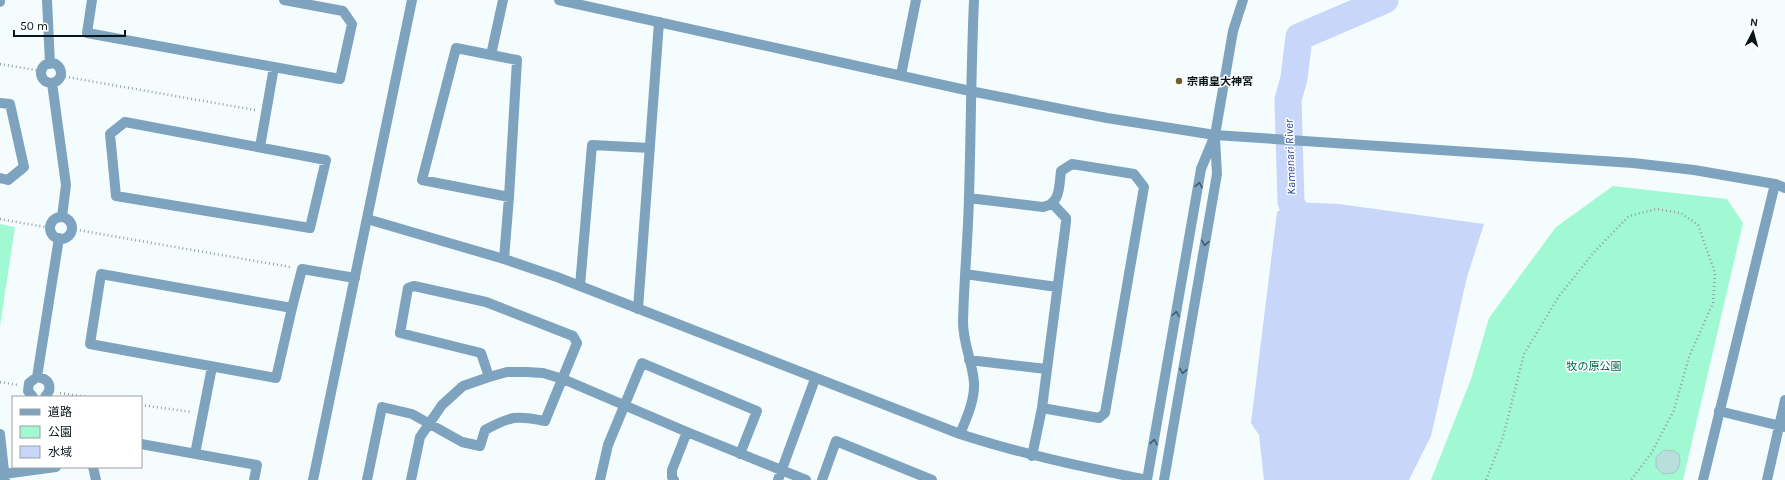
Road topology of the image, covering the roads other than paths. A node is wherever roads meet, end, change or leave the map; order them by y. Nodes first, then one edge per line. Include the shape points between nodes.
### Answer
1 (47, 0) edge
2 (92, 0) edge
3 (284, 0) edge
4 (412, 0) edge
5 (503, 0) edge
6 (559, 0) edge
7 (916, 0) edge
8 (974, 0) edge
9 (1243, 0) edge
10 (660, 22) junction
11 (491, 55) junction
12 (50, 64) junction
13 (274, 67) junction
14 (902, 75) junction
15 (52, 83) junction
16 (970, 90) junction
17 (0, 103) edge
18 (1215, 135) junction
19 (260, 147) junction
20 (650, 148) junction
21 (0, 178) edge
22 (1782, 186) edge
23 (509, 197) junction
24 (969, 198) junction
25 (1052, 203) junction
26 (62, 217) junction
27 (367, 220) junction
28 (59, 238) junction
29 (504, 259) junction
30 (966, 274) junction
31 (354, 278) junction
32 (580, 286) junction
33 (1057, 287) junction
34 (292, 308) junction
35 (638, 309) junction
36 (969, 360) junction
37 (212, 367) junction
38 (1046, 369) junction
39 (489, 376) junction
40 (37, 377) junction
41 (816, 378) junction
42 (563, 379) junction
43 (47, 394) edge
44 (32, 396) edge
45 (1785, 400) edge
46 (624, 405) junction
47 (1042, 408) junction
48 (1719, 410) junction
49 (429, 424) junction
50 (1782, 426) edge
51 (687, 432) junction
52 (0, 434) edge
53 (960, 434) junction
54 (142, 444) edge
55 (195, 454) junction
56 (740, 454) junction
57 (1032, 456) junction
58 (43, 468) edge
59 (93, 468) edge
60 (780, 475) edge
61 (4, 477) edge
62 (46, 480) edge
63 (96, 480) edge
64 (254, 480) edge
65 (313, 480) edge
66 (367, 480) edge
67 (411, 480) edge
68 (600, 480) edge
69 (674, 480) edge
70 (806, 480) edge
71 (822, 480) edge
72 (932, 480) edge
73 (1147, 480) edge
74 (1164, 480) edge
75 (1702, 480) edge
76 (1767, 480) edge

1 - 12 street
2 - 13 street via 87,33
3 - 13 street via 343,12 352,24 340,79
4 - 27 street
5 - 11 street
6 - 10 street
7 - 14 street
8 - 16 street
9 - 18 street via 1233,31
10 - 14 street
10 - 20 street
11 - 23 street via 517,60
11 - 23 street via 456,48 422,180
12 - 15 street via 42,71 44,80
12 - 15 street via 58,67 61,76 58,81
13 - 19 street
14 - 16 street
15 - 26 street via 66,185
16 - 18 street via 1107,118
16 - 24 street
17 - 21 street via 10,104 24,167 8,180
18 - 22 street via 1633,163 1694,170
73 -> 18 street via 1201,169
18 -> 74 street via 1217,174
19 - 19 street via 326,160 310,228 116,196 110,134 125,122
20 - 32 street via 592,145
20 - 35 street
22 - 48 street
23 - 29 street
24 - 25 street via 1043,207
24 - 30 street
25 - 33 street via 1066,218
25 - 47 street via 1057,200 1061,171 1072,164 1134,174 1144,187 1105,413 1099,418
26 - 28 street via 55,219 50,228
26 - 28 street via 71,222 72,230 69,236
27 - 29 street
27 - 31 street
28 - 40 street
29 - 32 street
30 - 33 street
30 - 36 street via 963,324
31 - 34 street via 302,269
31 - 65 street
32 - 35 street
33 - 38 street
34 - 37 street via 276,378
34 - 37 street via 101,274 90,344
35 - 41 street
36 - 38 street
36 - 53 street via 974,381 973,392
37 - 55 street
38 - 47 street
39 - 42 street via 507,372 526,372 543,373
39 - 42 street via 481,353 400,333 408,288 414,286 486,302 573,336 577,343
39 - 49 street via 463,386 442,405
40 - 43 street via 47,381 50,388
40 - 44 street via 31,380 28,387
41 - 53 street
41 - 60 street
42 - 46 street
42 - 49 street via 545,421 525,417 506,419 485,430 480,446 462,442
45 - 50 street
46 - 51 street
46 - 56 street via 642,363 757,411
46 - 68 street via 606,453
47 - 57 street
48 - 50 street
48 - 75 street
49 - 66 street via 412,414 382,407
49 - 67 street via 420,437
50 - 76 street
51 - 56 street
51 - 69 street via 672,470
52 - 61 street
53 - 57 street
54 - 55 street
55 - 64 street via 257,465
56 - 60 street
57 - 73 street
58 - 61 street
58 - 62 street
59 - 63 street
60 - 70 street
71 - 72 street via 836,441

